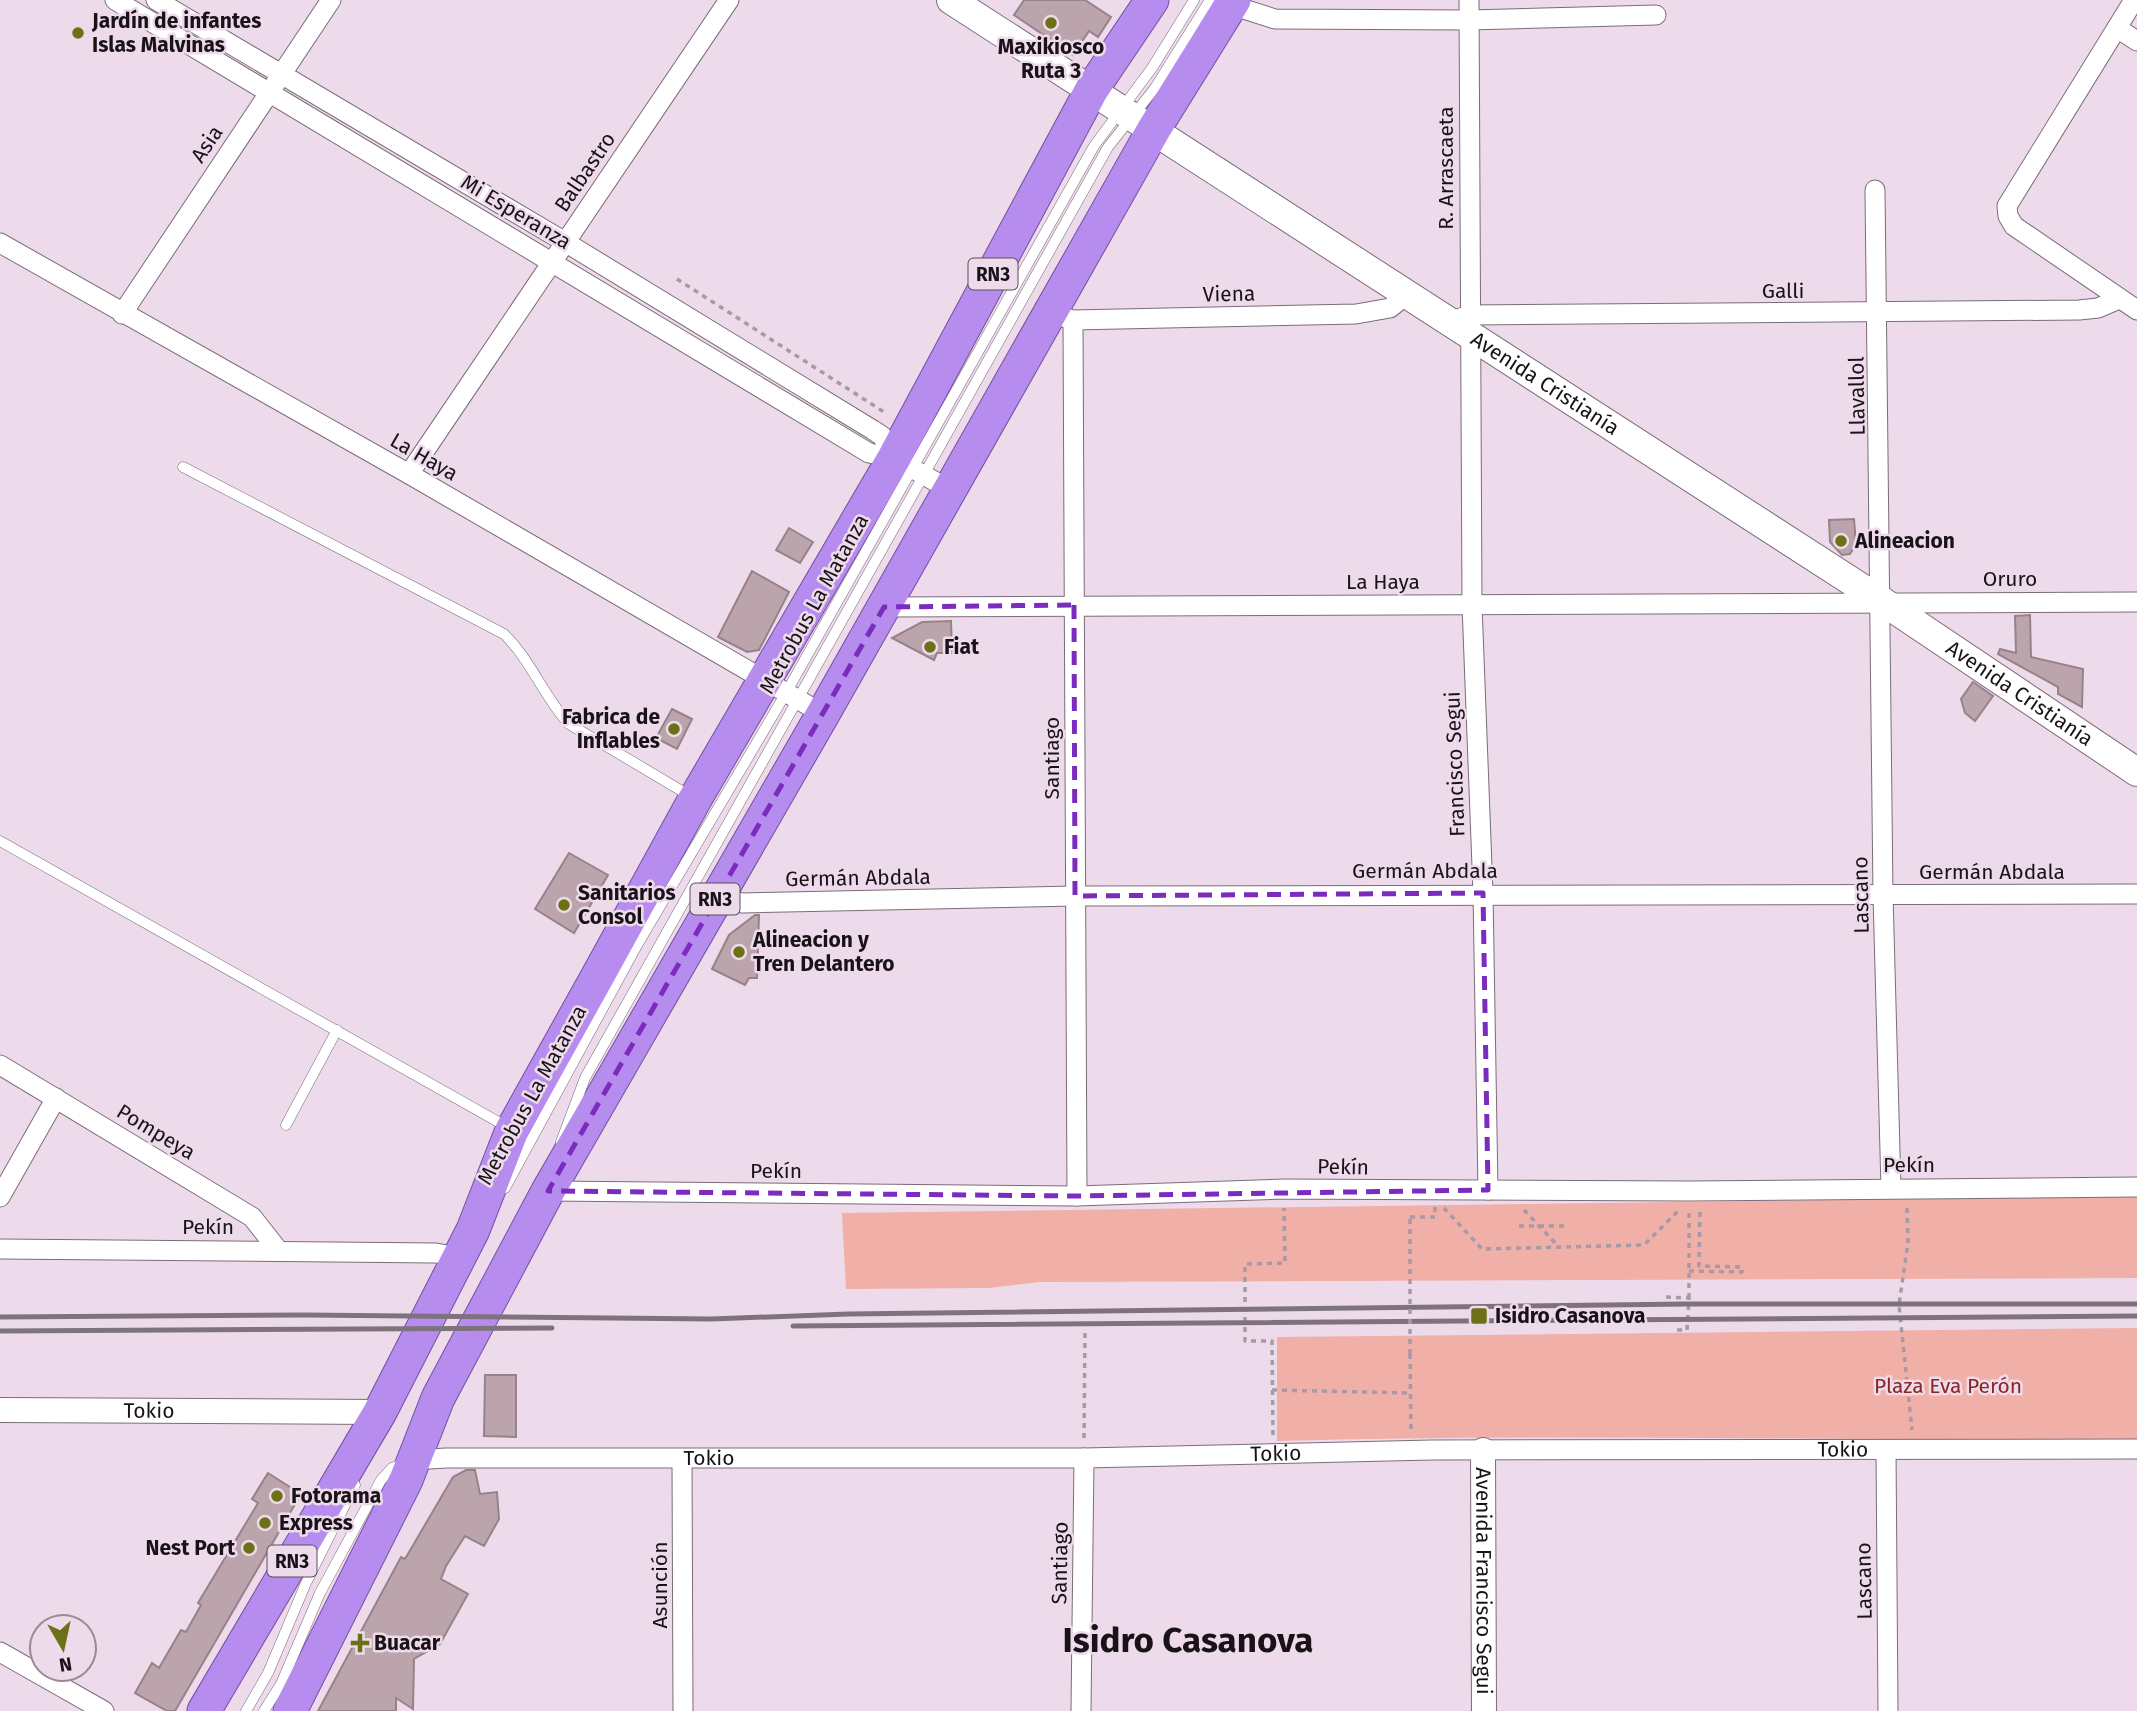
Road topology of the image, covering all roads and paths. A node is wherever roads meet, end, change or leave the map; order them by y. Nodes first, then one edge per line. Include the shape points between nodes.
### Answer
1 (115, 0) edge
2 (156, 0) edge
3 (331, 0) edge
4 (729, 0) edge
5 (951, 0) edge
6 (1152, 0) edge
7 (1194, 0) edge
8 (2134, 0) edge
9 (1225, 2) edge
10 (1469, 10) edge
11 (1656, 15) dead end
12 (2117, 28) junction
13 (2137, 41) edge
14 (282, 75) junction
15 (1092, 89) junction
16 (270, 91) junction
17 (1137, 119) junction
18 (1875, 190) dead end
19 (565, 242) junction
20 (0, 243) edge
21 (554, 261) junction
22 (677, 279) dead end
23 (1406, 295) junction
24 (2119, 299) junction
25 (2137, 310) edge
26 (1879, 313) junction
27 (122, 314) junction
28 (1061, 316) junction
29 (1462, 325) junction
30 (910, 428) junction
31 (183, 467) dead end
32 (919, 473) junction
33 (409, 474) junction
34 (1882, 601) junction
35 (2137, 601) edge
36 (1074, 605) junction
37 (1472, 605) junction
38 (884, 607) junction
39 (793, 697) junction
40 (2137, 772) edge
41 (695, 799) junction
42 (0, 841) edge
43 (1483, 893) junction
44 (2137, 894) edge
45 (1883, 895) junction
46 (1075, 896) junction
47 (714, 899) junction
48 (337, 1030) junction
49 (0, 1065) edge
50 (55, 1098) junction
51 (286, 1125) dead end
52 (512, 1130) junction
53 (2137, 1187) edge
54 (1898, 1188) junction
55 (1284, 1189) junction
56 (548, 1191) junction
57 (1497, 1191) junction
58 (1700, 1191) junction
59 (1077, 1196) junction
60 (0, 1197) edge
61 (1435, 1198) dead end
62 (1435, 1217) dead end
63 (1518, 1226) dead end
64 (1539, 1226) junction
65 (1567, 1226) dead end
66 (465, 1243) junction
67 (1559, 1247) junction
68 (0, 1248) edge
69 (278, 1250) junction
70 (1689, 1272) junction
71 (1666, 1297) dead end
72 (1689, 1298) junction
73 (1672, 1330) dead end
74 (1086, 1332) dead end
75 (1272, 1390) junction
76 (1411, 1393) junction
77 (0, 1410) edge
78 (380, 1412) junction
79 (2137, 1449) edge
80 (1483, 1450) junction
81 (1886, 1450) junction
82 (1914, 1450) junction
83 (1410, 1451) junction
84 (1273, 1453) junction
85 (1084, 1458) junction
86 (682, 1459) junction
87 (413, 1460) junction
88 (364, 1464) dead end
89 (360, 1476) dead end
90 (0, 1652) edge
91 (104, 1711) edge
92 (204, 1711) edge
93 (246, 1711) edge
94 (264, 1711) edge
95 (290, 1711) edge
96 (683, 1711) edge
97 (1081, 1711) edge
98 (1484, 1711) edge
99 (1888, 1711) edge

1 - 16 street, Mi Esperanza
2 - 14 street, Mi Esperanza
3 - 14 street, Asia
4 - 19 street, Balbastro
5 - 15 main road, Avenida Cristianía
6 - 15 highway, RN3
7 - 17 lane
8 - 12 street
9 - 10 street via 1275,19
9 - 17 highway, RN3
10 - 11 street
10 - 29 street, R. Arrascaeta
12 - 13 street
12 - 24 street via 2007,206 2014,226
14 - 16 street, Asia
14 - 19 street, Mi Esperanza
15 - 17 main road, Avenida Cristianía
15 - 30 highway, RN3
16 - 21 street, Mi Esperanza
16 - 27 street, Asia
17 - 23 main road, Avenida Cristianía
17 - 28 highway, RN3
17 - 32 lane via 1094,146
18 - 26 street, Llavallol
19 - 21 street, Balbastro
19 - 32 street, Mi Esperanza via 882,436
20 - 27 street, La Haya
21 - 32 street, Mi Esperanza via 869,453
21 - 33 street, Balbastro
22 - 30 path
23 - 28 street, Viena via 1390,307 1356,314
23 - 29 main road, Avenida Cristianía
24 - 25 street
24 - 26 street, Galli via 2079,310
26 - 29 street, Galli
26 - 34 street, Llavallol
27 - 33 street, La Haya
28 - 32 highway, RN3
28 - 36 street, Santiago
29 - 34 main road, Avenida Cristianía
29 - 37 street, Francisco Segui
30 - 32 highway, RN3
31 - 41 lane via 504,635 569,724
32 - 38 highway, RN3
32 - 39 highway, RN3
33 - 39 street, La Haya
34 - 35 street, Oruro
34 - 37 street, La Haya
34 - 40 main road, Avenida Cristianía
34 - 45 street, Lascano
36 - 37 street, La Haya
36 - 38 street, La Haya
36 - 46 street, Santiago
37 - 43 street, Francisco Segui
38 - 39 highway, RN3
39 - 41 highway, RN3
39 - 47 highway, RN3
39 - 56 lane, Metrobus La Matanza via 585,1078 566,1123
39 - 66 lane, Metrobus La Matanza via 636,947 507,1186
41 - 52 highway, RN3
42 - 48 lane
43 - 45 street, Germán Abdala
43 - 46 street, Germán Abdala
43 - 57 street, Francisco Segui
44 - 45 street, Germán Abdala
45 - 54 street, Lascano
46 - 47 street, Germán Abdala via 743,903
46 - 59 street, Santiago
47 - 56 highway, RN3
48 - 51 lane
48 - 52 lane
49 - 50 street, Pompeya
50 - 60 street
50 - 69 street, Pompeya via 251,1217
52 - 66 highway, RN3
53 - 54 street, Pekín
54 - 58 street, Pekín
54 - 82 path via 1909,1221 1899,1306
55 - 57 street, Pekín
55 - 59 street, Pekín
55 - 75 path via 1285,1263 1245,1264 1245,1342 1272,1341
56 - 59 street, Pekín
56 - 87 highway, RN3 via 438,1398
57 - 58 street, Pekín
57 - 64 path
58 - 70 path via 1699,1266 1742,1267 1742,1272
61 - 67 path via 1482,1249
62 - 76 path, bridge via 1410,1217
63 - 64 path
64 - 65 path
64 - 67 path
66 - 69 street, Pekín via 436,1253
66 - 78 highway, RN3
67 - 70 path via 1644,1245 1689,1200
68 - 69 street, Pekín
70 - 72 path
71 - 72 path
72 - 73 path via 1687,1329
74 - 85 path
75 - 76 path
75 - 84 path
76 - 83 path
77 - 78 street, Tokio
78 - 88 lane
78 - 92 highway, RN3
79 - 82 street, Tokio
80 - 81 street, Tokio
80 - 83 street, Tokio
80 - 98 street, Avenida Francisco Segui
81 - 82 street, Tokio
81 - 99 street, Lascano
83 - 84 street, Tokio
84 - 85 street, Tokio
85 - 86 street, Tokio
85 - 97 street, Santiago
86 - 87 street, Tokio
86 - 96 street, Asunción
87 - 94 lane via 392,1468 381,1480
87 - 95 highway, RN3
89 - 93 lane via 306,1583 268,1674
90 - 91 street

